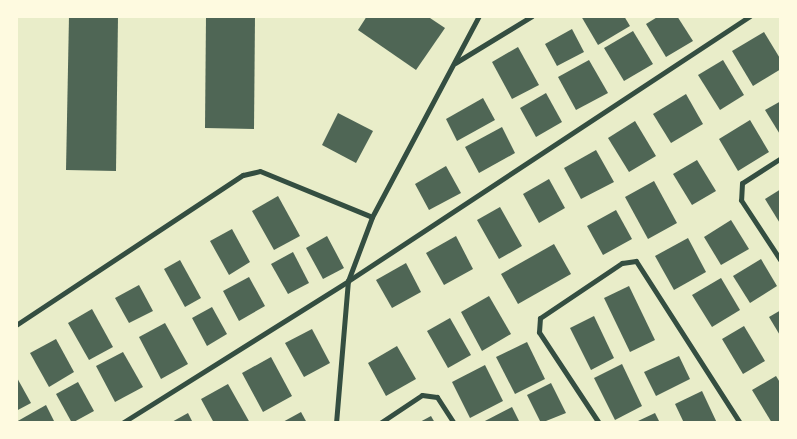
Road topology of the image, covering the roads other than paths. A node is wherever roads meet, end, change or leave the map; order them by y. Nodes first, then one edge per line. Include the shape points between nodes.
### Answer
1 (479, 16) edge
2 (532, 16) edge
3 (750, 16) edge
4 (454, 63) junction
5 (781, 158) edge
6 (372, 218) junction
7 (781, 261) edge
8 (348, 281) junction
9 (16, 325) edge
10 (122, 423) edge
11 (336, 423) edge
12 (380, 423) edge
13 (454, 423) edge
14 (600, 423) edge
15 (740, 423) edge

1 - 4 street
2 - 4 street
3 - 8 street
4 - 6 street
5 - 7 street via 742,183 741,200
6 - 8 street
6 - 9 street via 260,171 243,175
8 - 10 street
8 - 11 street
12 - 13 street via 422,395 437,397
14 - 15 street via 539,332 540,318 622,263 636,261

